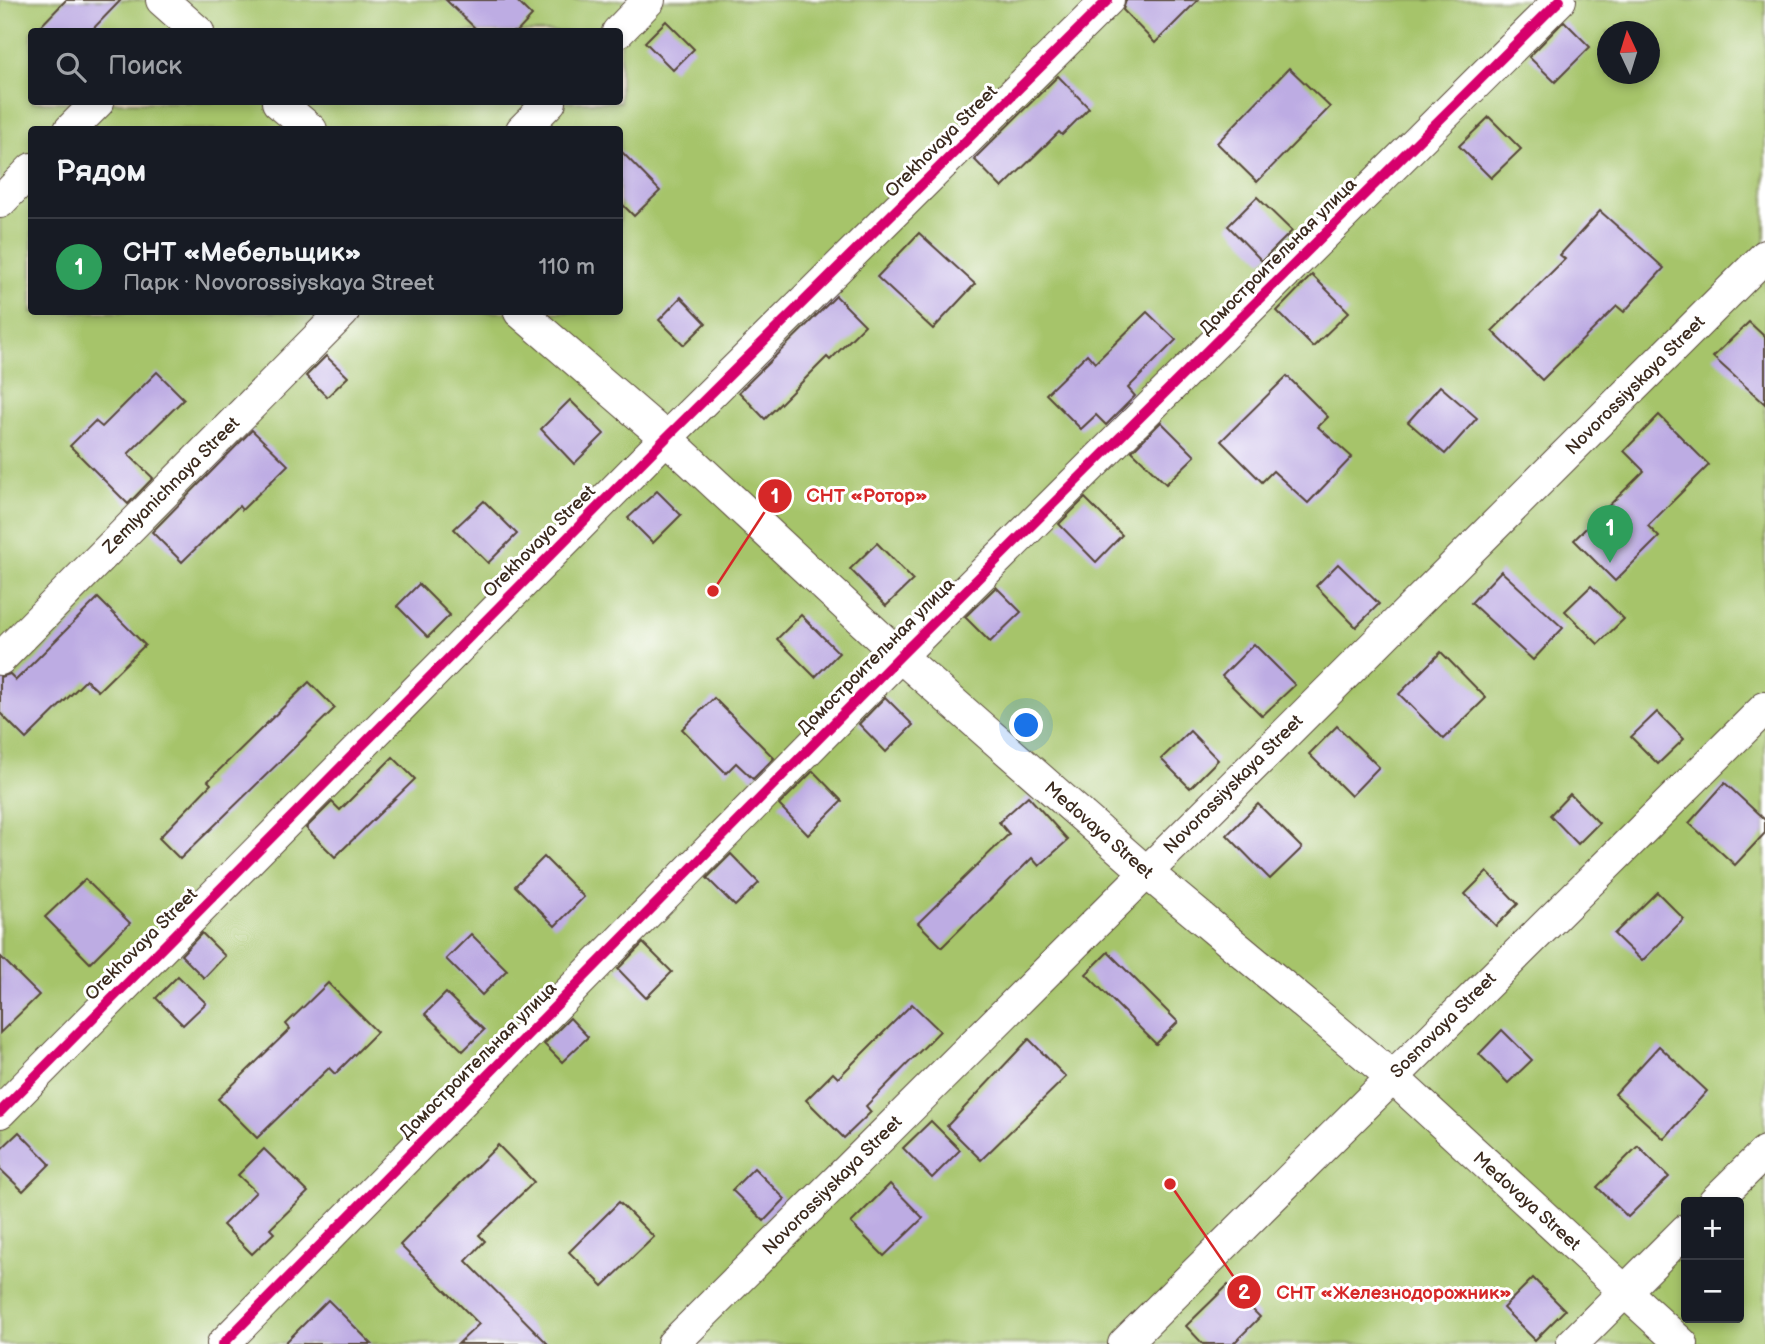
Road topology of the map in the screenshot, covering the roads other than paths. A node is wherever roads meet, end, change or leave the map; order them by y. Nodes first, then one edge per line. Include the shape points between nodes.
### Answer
1 (649, 0) edge
2 (1108, 0) edge
3 (1560, 0) edge
4 (622, 28) edge
5 (95, 105) edge
6 (282, 105) edge
7 (547, 105) edge
8 (75, 126) edge
9 (306, 126) edge
10 (526, 126) edge
11 (28, 173) edge
12 (0, 201) edge
13 (1765, 256) edge
14 (340, 315) edge
15 (523, 315) edge
16 (666, 438) junction
17 (900, 656) junction
18 (0, 659) edge
19 (1765, 708) edge
20 (1145, 871) junction
21 (1391, 1076) junction
22 (0, 1112) edge
23 (1765, 1152) edge
24 (1719, 1197) edge
25 (1681, 1235) edge
26 (1625, 1291) junction
27 (223, 1344) edge
28 (673, 1344) edge
29 (1124, 1344) edge
30 (1572, 1344) edge
31 (1682, 1344) edge

1 - 4 street
2 - 16 street, Orekhovaya Street
3 - 17 street, Домостроительная улица
5 - 8 street
6 - 9 street
7 - 10 street
11 - 12 street
13 - 20 street, Novorossiyskaya Street
14 - 18 street, Zemlyanichnaya Street
15 - 16 street, Medovaya Street
16 - 17 street, Medovaya Street
16 - 22 street, Orekhovaya Street
17 - 20 street, Medovaya Street
17 - 27 street, Домостроительная улица
19 - 21 street, Sosnovaya Street
20 - 21 street, Medovaya Street
20 - 28 street, Novorossiyskaya Street
21 - 26 street, Medovaya Street
21 - 29 street, Sosnovaya Street
23 - 24 street
25 - 26 street
26 - 30 street
26 - 31 street, Medovaya Street

